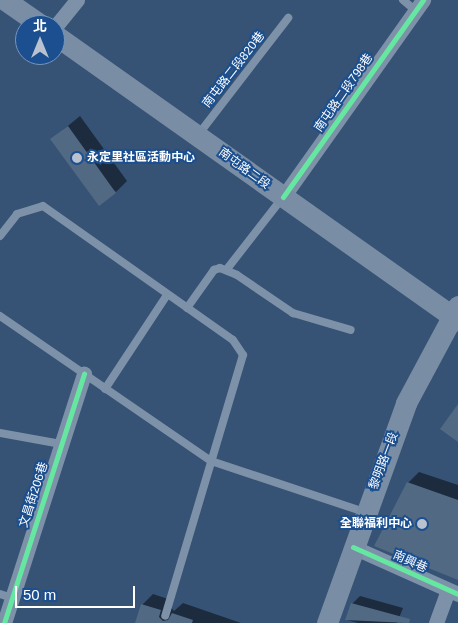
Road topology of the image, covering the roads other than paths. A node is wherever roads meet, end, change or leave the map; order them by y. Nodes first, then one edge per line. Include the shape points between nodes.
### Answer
1 (5, 0) edge
2 (77, 0) edge
3 (403, 0) edge
4 (419, 5) edge
5 (27, 15) edge
6 (65, 15) edge
7 (288, 18) dead end
8 (65, 42) edge
9 (197, 135) junction
10 (283, 197) junction
11 (0, 236) edge
12 (227, 269) junction
13 (167, 295) junction
14 (187, 308) junction
15 (456, 314) edge
16 (0, 316) edge
17 (351, 330) dead end
18 (84, 374) junction
19 (105, 389) junction
20 (0, 433) edge
21 (62, 444) junction
22 (211, 461) junction
23 (364, 512) junction
24 (353, 547) junction
25 (453, 592) edge
26 (6, 596) edge
27 (164, 616) dead end
28 (4, 623) edge
29 (327, 623) edge
30 (436, 623) edge

1 - 5 main road
2 - 6 street
3 - 4 lane
4 - 10 street, 南屯路二段798巷
7 - 9 lane, 南屯路二段820巷
8 - 9 main road, 南屯路二段
9 - 10 main road, 南屯路二段
10 - 12 lane
10 - 15 main road, 南屯路二段
11 - 13 lane via 17,214 43,206
12 - 14 lane via 214,270
12 - 17 lane via 293,313
13 - 14 lane
13 - 19 lane
14 - 22 lane via 233,340 242,355
15 - 23 main road, 黎明路一段 via 406,403
16 - 18 lane
18 - 19 lane
18 - 21 street, 文昌街206巷
19 - 22 lane
20 - 21 lane
21 - 26 street, 文昌街206巷
22 - 23 lane
22 - 27 lane
23 - 24 main road, 黎明路一段
24 - 25 street, 南興巷
24 - 29 main road, 黎明路一段
25 - 30 street
26 - 28 street, 文昌街206巷

